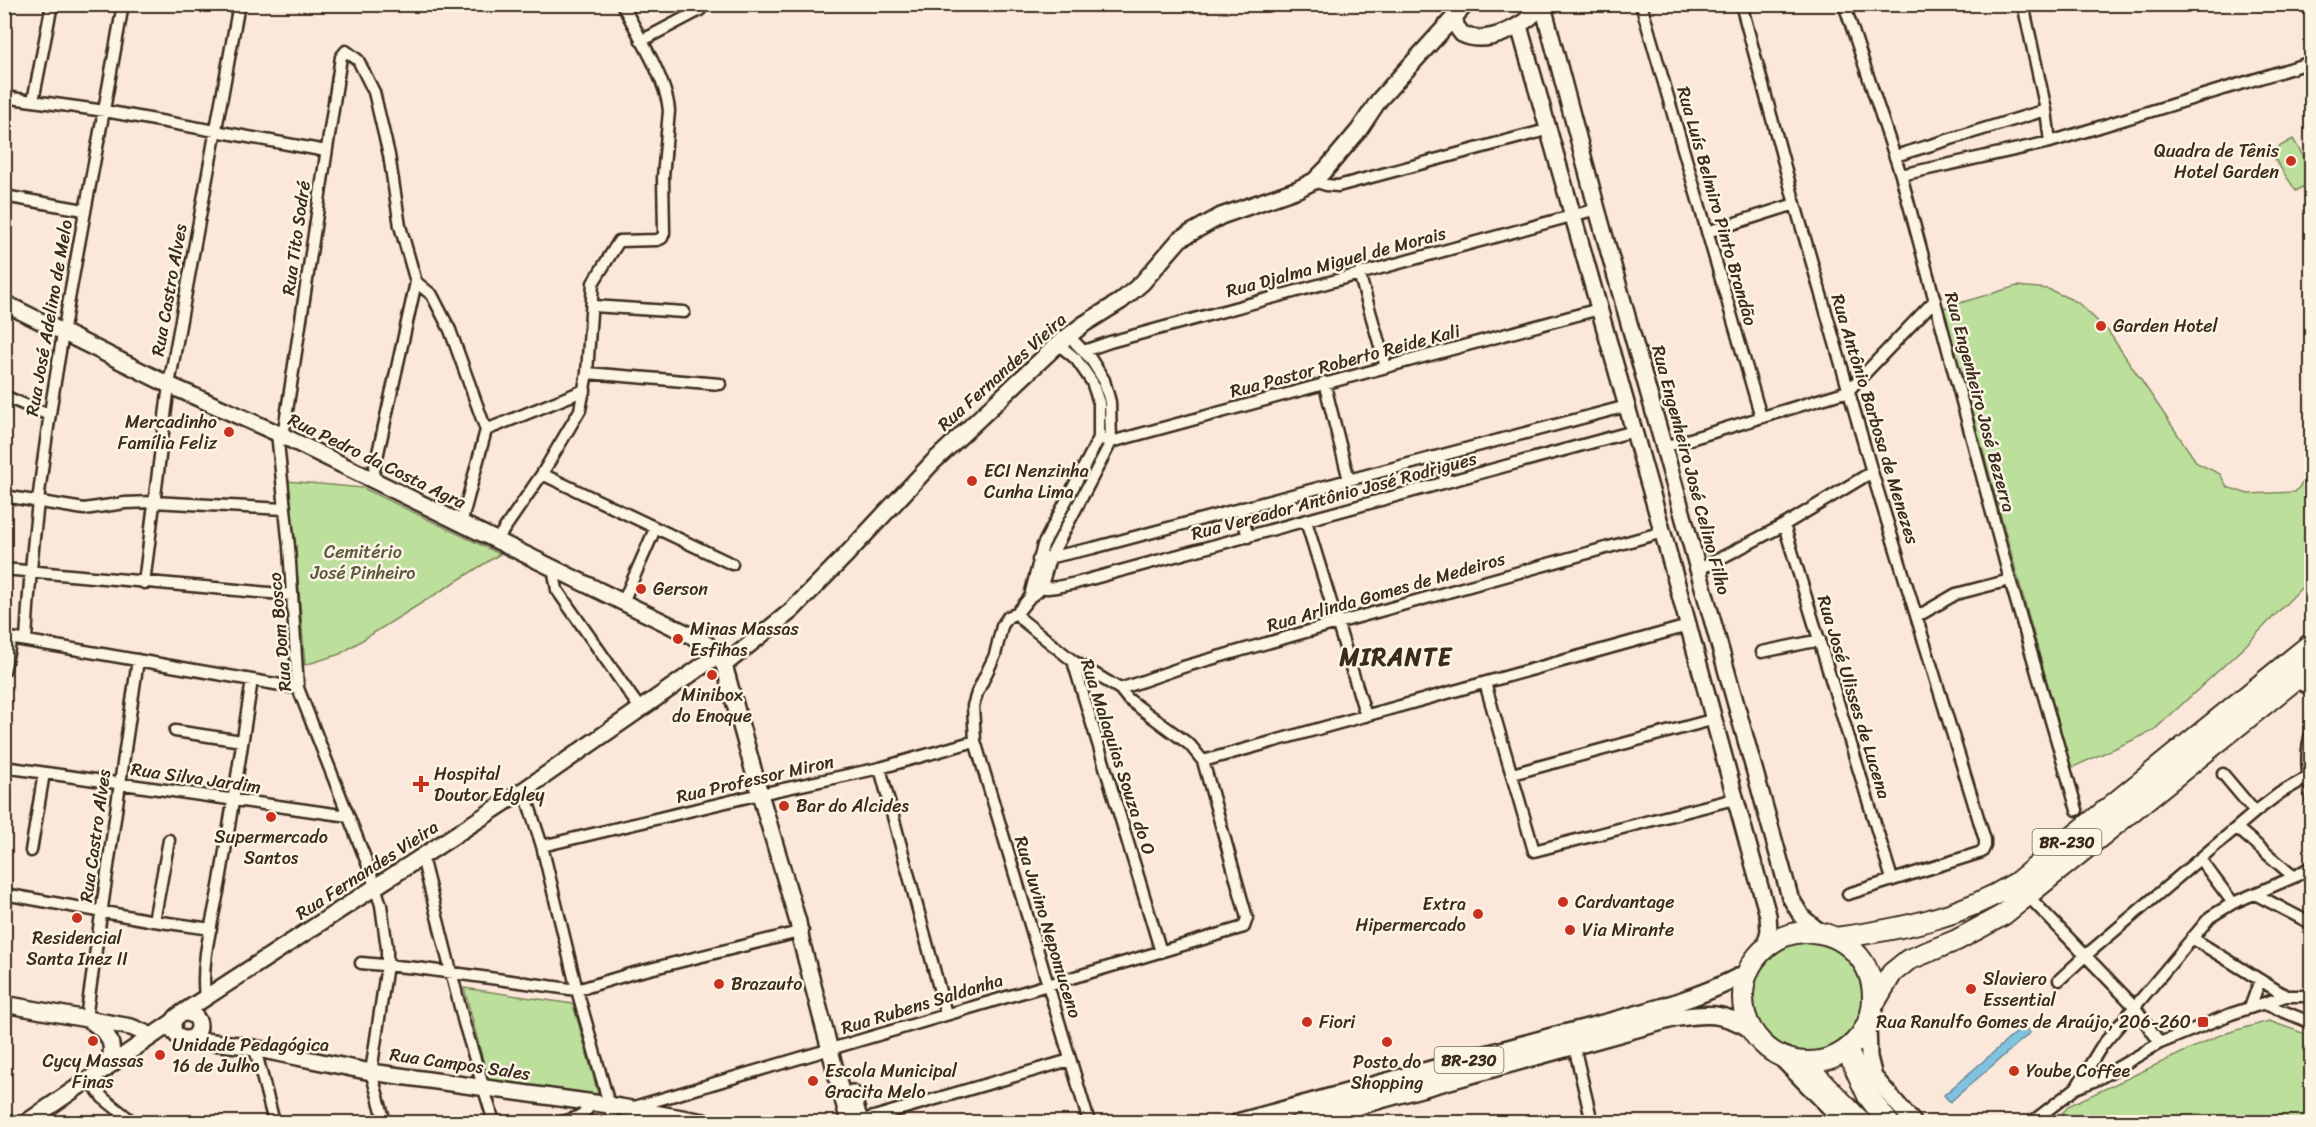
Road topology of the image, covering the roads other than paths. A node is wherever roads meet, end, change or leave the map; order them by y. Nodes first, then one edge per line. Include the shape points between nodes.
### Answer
1 (52, 4) edge
2 (123, 4) edge
3 (238, 4) edge
4 (622, 4) edge
5 (1466, 4) edge
6 (1641, 4) edge
7 (1741, 4) edge
8 (1844, 4) edge
9 (2022, 4) edge
10 (701, 5) edge
11 (1543, 5) edge
12 (1455, 19) junction
13 (1519, 26) junction
14 (641, 41) junction
15 (2312, 62) edge
16 (4, 97) edge
17 (33, 101) junction
18 (2046, 110) junction
19 (105, 111) junction
20 (214, 132) junction
21 (1539, 132) dead end
22 (2050, 142) junction
23 (326, 151) junction
24 (1895, 156) junction
25 (1901, 175) junction
26 (1314, 180) junction
27 (4, 196) edge
28 (1795, 204) junction
29 (1597, 209) junction
30 (84, 210) junction
31 (1572, 215) junction
32 (1707, 232) junction
33 (1359, 273) junction
34 (416, 282) junction
35 (1935, 300) junction
36 (4, 303) edge
37 (593, 306) junction
38 (1599, 309) junction
39 (684, 312) dead end
40 (63, 332) junction
41 (1063, 339) junction
42 (1635, 342) junction
43 (1611, 349) junction
44 (1084, 351) junction
45 (1386, 367) junction
46 (587, 373) junction
47 (1324, 382) junction
48 (720, 384) dead end
49 (169, 385) junction
50 (585, 390) junction
51 (1848, 391) junction
52 (4, 396) edge
53 (1627, 406) junction
54 (49, 415) junction
55 (1761, 417) junction
56 (1105, 419) junction
57 (486, 430) junction
58 (1634, 430) junction
59 (280, 435) junction
60 (1099, 438) junction
61 (1111, 442) junction
62 (1664, 447) junction
63 (1439, 456) junction
64 (1872, 472) junction
65 (542, 474) junction
66 (372, 480) junction
67 (1349, 480) junction
68 (1446, 482) junction
69 (4, 496) edge
70 (36, 502) junction
71 (153, 502) junction
72 (1240, 508) junction
73 (284, 509) junction
74 (1306, 521) junction
75 (461, 524) junction
76 (1784, 525) junction
77 (655, 529) junction
78 (1663, 532) junction
79 (1248, 537) junction
80 (496, 541) junction
81 (1050, 558) junction
82 (1038, 560) junction
83 (732, 564) dead end
84 (553, 568) junction
85 (4, 569) edge
86 (1698, 570) junction
87 (32, 571) junction
88 (2010, 580) junction
89 (144, 583) junction
90 (1034, 591) junction
91 (292, 595) junction
92 (623, 602) junction
93 (1017, 613) junction
94 (1918, 616) junction
95 (1337, 623) junction
96 (1688, 626) junction
97 (8, 638) edge
98 (26, 640) junction
99 (1820, 640) junction
100 (2312, 643) edge
101 (1762, 652) dead end
102 (138, 660) junction
103 (721, 660) junction
104 (1073, 660) junction
105 (2312, 666) edge
106 (4, 671) edge
107 (1728, 674) junction
108 (252, 681) junction
109 (2293, 681) junction
110 (1704, 682) junction
111 (1485, 683) junction
112 (298, 688) junction
113 (1120, 689) junction
114 (2312, 690) edge
115 (641, 710) junction
116 (1366, 716) junction
117 (1715, 719) junction
118 (175, 731) dead end
119 (2312, 731) edge
120 (242, 741) junction
121 (975, 741) junction
122 (1203, 761) junction
123 (4, 767) edge
124 (880, 768) junction
125 (44, 773) junction
126 (1512, 774) junction
127 (2223, 774) dead end
128 (2308, 777) junction
129 (119, 784) junction
130 (524, 790) junction
131 (760, 794) junction
132 (234, 799) junction
133 (1734, 799) junction
134 (2312, 801) edge
135 (2076, 810) dead end
136 (2255, 812) junction
137 (348, 816) junction
138 (2236, 828) junction
139 (168, 840) dead end
140 (542, 846) junction
141 (31, 851) dead end
142 (423, 857) junction
143 (2200, 859) junction
144 (2312, 866) edge
145 (2294, 877) junction
146 (1892, 879) junction
147 (375, 888) junction
148 (4, 894) edge
149 (1848, 894) dead end
150 (2255, 894) junction
151 (2029, 897) junction
152 (2233, 903) junction
153 (101, 910) junction
154 (154, 921) junction
155 (2312, 924) edge
156 (800, 928) junction
157 (211, 929) junction
158 (1829, 935) junction
159 (2192, 938) junction
160 (1764, 949) junction
161 (1161, 952) junction
162 (2085, 956) junction
163 (361, 963) dead end
164 (387, 965) junction
165 (1748, 972) junction
166 (451, 974) junction
167 (2059, 980) dead end
168 (2260, 980) junction
169 (1048, 984) junction
170 (577, 990) junction
171 (210, 995) junction
172 (2286, 996) junction
173 (2312, 996) edge
174 (4, 1004) edge
175 (2265, 1004) junction
176 (1873, 1005) junction
177 (2134, 1006) junction
178 (2250, 1008) junction
179 (2283, 1011) junction
180 (946, 1014) junction
181 (178, 1017) junction
182 (86, 1018) junction
183 (2312, 1023) edge
184 (1868, 1024) junction
185 (1751, 1029) junction
186 (191, 1032) junction
187 (154, 1035) junction
188 (2160, 1042) junction
189 (1574, 1046) junction
190 (834, 1048) junction
191 (255, 1049) junction
192 (1847, 1050) junction
193 (1779, 1056) junction
194 (1070, 1060) junction
195 (1804, 1063) junction
196 (106, 1069) junction
197 (371, 1072) junction
198 (90, 1080) junction
199 (482, 1086) junction
200 (2076, 1088) junction
201 (592, 1103) junction
202 (609, 1106) junction
203 (625, 1109) junction
204 (1884, 1117) edge
205 (27, 1122) edge
206 (133, 1122) edge
207 (274, 1122) edge
208 (385, 1122) edge
209 (495, 1122) edge
210 (561, 1122) edge
211 (614, 1122) edge
212 (704, 1122) edge
213 (856, 1122) edge
214 (1089, 1122) edge
215 (1239, 1122) edge
216 (1300, 1122) edge
217 (1592, 1122) edge
218 (1844, 1122) edge
219 (1861, 1122) edge
220 (1913, 1122) edge
221 (2032, 1122) edge

1 - 17 street
2 - 19 street, Rua José Adelino de Melo
3 - 20 street, Rua Castro Alves
4 - 14 street
5 - 12 street, Rua Fernandes Vieira
6 - 32 street, Rua Luís Belmiro Pinto Brandão
7 - 28 street, Rua Antônio Barbosa de Menezes
8 - 24 street, Rua Engenheiro José Bezerra
9 - 18 street
10 - 14 street via 700,10
11 - 13 street
11 - 29 street, Rua Engenheiro José Celino Filho
12 - 13 street via 1456,26 1469,38
12 - 26 street, Rua Fernandes Vieira via 1379,100 1359,130
13 - 31 street
14 - 37 street via 669,106 663,177 664,233 657,240 619,241 594,283
15 - 22 street
16 - 17 street
17 - 19 street
18 - 22 street
18 - 24 street
19 - 20 street
19 - 30 street, Rua José Adelino de Melo
20 - 23 street
20 - 49 street, Rua Castro Alves
21 - 26 street via 1338,186
22 - 25 street
23 - 34 street, Rua Tito Sodré via 341,57 350,52 365,71 374,92 400,226
23 - 59 street, Rua Tito Sodré
24 - 25 street, Rua Engenheiro José Bezerra
25 - 35 street, Rua Engenheiro José Bezerra
26 - 41 street, Rua Fernandes Vieira via 1221,216 1185,235 1121,302
27 - 30 street
28 - 32 street
28 - 51 street, Rua Antônio Barbosa de Menezes
29 - 31 street, Rua Djalma Miguel de Morais
29 - 42 street, Rua Engenheiro José Celino Filho
30 - 40 street, Rua José Adelino de Melo
31 - 33 street, Rua Djalma Miguel de Morais
31 - 38 street
32 - 55 street, Rua Luís Belmiro Pinto Brandão
33 - 44 street, Rua Djalma Miguel de Morais
33 - 45 street
34 - 57 street via 432,295 450,330
34 - 66 street
35 - 51 street
35 - 88 street, Rua Engenheiro José Bezerra
36 - 40 street, Rua Pedro da Costa Agra
37 - 39 street
37 - 46 street
38 - 43 street
38 - 45 street, Rua Pastor Roberto Reide Kali
40 - 49 street, Rua Pedro da Costa Agra
40 - 54 street, Rua José Adelino de Melo
41 - 44 street
41 - 56 street via 1092,382
41 - 103 street, Rua Fernandes Vieira via 933,462 791,611
42 - 43 street
42 - 62 street, Rua Engenheiro José Celino Filho
43 - 53 street
44 - 56 street via 1104,380 1110,402
45 - 47 street, Rua Pastor Roberto Reide Kali
46 - 48 street
46 - 50 street
47 - 61 street, Rua Pastor Roberto Reide Kali
47 - 67 street
49 - 59 street, Rua Pedro da Costa Agra
49 - 71 street, Rua Castro Alves
50 - 57 street
50 - 65 street via 576,419
51 - 55 street
51 - 64 street, Rua Antônio Barbosa de Menezes
52 - 54 street
53 - 58 street
53 - 63 street, Rua Vereador Antônio José Rodrigues
54 - 70 street, Rua José Adelino de Melo
55 - 62 street
56 - 60 street
56 - 61 street
57 - 75 street
58 - 68 street, Rua Vereador Antônio José Rodrigues
58 - 78 street
59 - 66 street, Rua Pedro da Costa Agra
59 - 73 street, Rua Dom Bosco
60 - 61 street
60 - 82 street
61 - 81 street
62 - 86 street, Rua Engenheiro José Celino Filho
63 - 67 street, Rua Vereador Antônio José Rodrigues
63 - 68 street
64 - 76 street
64 - 94 street, Rua Antônio Barbosa de Menezes
65 - 77 street
65 - 80 street
66 - 75 street, Rua Pedro da Costa Agra
67 - 72 street, Rua Vereador Antônio José Rodrigues
68 - 74 street, Rua Vereador Antônio José Rodrigues
69 - 70 street
70 - 71 street via 84,509
70 - 87 street, Rua José Adelino de Melo
71 - 73 street
71 - 89 street, Rua Castro Alves
72 - 79 street
72 - 81 street, Rua Vereador Antônio José Rodrigues
73 - 91 street, Rua Dom Bosco
74 - 79 street, Rua Vereador Antônio José Rodrigues
74 - 95 street
75 - 80 street, Rua Pedro da Costa Agra
76 - 86 street
76 - 99 street, Rua José Ulisses de Lucena
77 - 83 street
77 - 92 street
78 - 95 street, Rua Arlinda Gomes de Medeiros
78 - 96 street
79 - 90 street, Rua Vereador Antônio José Rodrigues
80 - 84 street, Rua Pedro da Costa Agra
81 - 82 street, Rua Vereador Antônio José Rodrigues
81 - 90 street
82 - 90 street
84 - 92 street, Rua Pedro da Costa Agra
84 - 115 street via 557,590
85 - 87 street
86 - 107 street, Rua Engenheiro José Celino Filho
87 - 89 street
87 - 98 street, Rua José Adelino de Melo
88 - 94 street via 1956,594
88 - 135 street, Rua Engenheiro José Bezerra
89 - 91 street
90 - 93 street
91 - 112 street, Rua Dom Bosco
92 - 103 street, Rua Pedro da Costa Agra via 702,640
93 - 104 street, Rua Malaquias Souza do O
93 - 121 street, Rua Juvino Nepomuceno via 1002,626 995,655 977,693 973,706
94 - 146 street, Rua Antônio Barbosa de Menezes via 1985,846 1982,852
95 - 113 street, Rua Arlinda Gomes de Medeiros
95 - 116 street
96 - 110 street
96 - 111 street
97 - 98 street
97 - 106 street
98 - 102 street
99 - 101 street
99 - 146 street, Rua José Ulisses de Lucena
100 - 158 highway, BR-230 via 2016,883 1962,911 1921,922
102 - 108 street
102 - 129 street, Rua Castro Alves
103 - 115 street, Rua Fernandes Vieira
103 - 131 street
104 - 113 street
104 - 161 street, Rua Malaquias Souza do O
105 - 109 highway, BR-230
107 - 110 street
107 - 158 street, Rua Engenheiro José Celino Filho via 1790,897 1802,917
108 - 112 street
108 - 120 street
109 - 114 street
109 - 151 highway, BR-230
110 - 117 street
111 - 116 street
111 - 126 street
112 - 137 street, Rua Dom Bosco
113 - 122 street via 1190,745
115 - 130 street, Rua Fernandes Vieira
116 - 122 street
117 - 126 street
117 - 133 street
118 - 120 street
119 - 128 street
120 - 132 street
121 - 124 street, Rua Professor Miron
121 - 169 street, Rua Juvino Nepomuceno
122 - 161 street, Rua Rubens Saldanha via 1247,918 1244,927 1229,933
123 - 125 street, Rua Silva Jardim
124 - 131 street, Rua Professor Miron
124 - 180 street
125 - 129 street, Rua Silva Jardim
125 - 141 street
126 - 133 street via 1534,850
127 - 136 street
128 - 134 street
128 - 136 street
129 - 132 street, Rua Silva Jardim
129 - 153 street, Rua Castro Alves
130 - 140 street
130 - 142 street, Rua Fernandes Vieira
131 - 140 street, Rua Professor Miron
131 - 156 street
132 - 137 street, Rua Silva Jardim
132 - 157 street
133 - 160 street via 1768,915 1770,931
136 - 138 street
137 - 147 street, Rua Dom Bosco
138 - 143 street
138 - 145 street
139 - 154 street
140 - 170 street
142 - 147 street, Rua Fernandes Vieira
142 - 166 street
143 - 152 street
143 - 162 street
144 - 145 street
145 - 150 street
146 - 149 street
147 - 164 street, Rua Dom Bosco via 381,905
147 - 171 street, Rua Fernandes Vieira
148 - 153 street
150 - 152 street
150 - 155 street
151 - 162 street
151 - 176 highway, BR-230 via 1957,940 1899,966
152 - 159 street via 2210,916
153 - 154 street
153 - 182 street, Rua Castro Alves
154 - 157 street
156 - 170 street
156 - 190 street
157 - 171 street via 203,974
158 - 160 highway via 1801,932
158 - 176 highway via 1853,949 1866,965 1873,984
159 - 168 street
159 - 177 street
160 - 165 highway
161 - 169 street, Rua Rubens Saldanha
162 - 167 street
162 - 177 street
163 - 164 street
164 - 166 street
164 - 197 street, Rua Dom Bosco
165 - 185 highway via 1743,1001
165 - 215 main road, BR-230 via 1698,994 1590,1027
166 - 170 street
166 - 199 street
168 - 172 street
168 - 178 street
169 - 180 street, Rua Rubens Saldanha
169 - 194 street, Rua Juvino Nepomuceno
170 - 202 street
171 - 181 street, Rua Fernandes Vieira
171 - 186 street, Rua Fernandes Vieira
172 - 173 street
172 - 175 street
172 - 179 street
174 - 182 street
175 - 178 street
175 - 179 street
176 - 184 highway
177 - 188 street
177 - 200 street via 2101,1047
178 - 188 street
179 - 183 street
180 - 190 street, Rua Rubens Saldanha
181 - 186 street via 173,1029
181 - 186 street via 194,1015
181 - 187 street, Rua Fernandes Vieira
182 - 187 street
182 - 196 street via 108,1037 112,1054
184 - 192 highway
184 - 220 street via 1874,1077
185 - 189 main road, BR-230 via 1726,1017 1703,1013
185 - 193 highway via 1758,1040
186 - 187 street
186 - 191 street, Rua Campos Sales via 211,1043
187 - 196 street, Rua Fernandes Vieira
188 - 200 street
189 - 216 main road, BR-230
189 - 217 street
190 - 203 street, Rua Rubens Saldanha
190 - 213 street
191 - 197 street, Rua Campos Sales
191 - 207 street
192 - 195 highway via 1834,1058
192 - 204 highway via 1859,1078
193 - 195 highway
193 - 218 street
194 - 213 street
194 - 214 street, Rua Juvino Nepomuceno
195 - 219 highway
196 - 198 street, Rua Fernandes Vieira
197 - 199 street, Rua Campos Sales
197 - 208 street
198 - 205 street, Rua Fernandes Vieira
198 - 206 street via 103,1098
199 - 201 street, Rua Campos Sales
199 - 209 street
200 - 221 street
201 - 202 street, Rua Campos Sales
201 - 210 street via 576,1119
202 - 203 street, Rua Campos Sales
202 - 211 street
203 - 212 street, Rua Campos Sales

